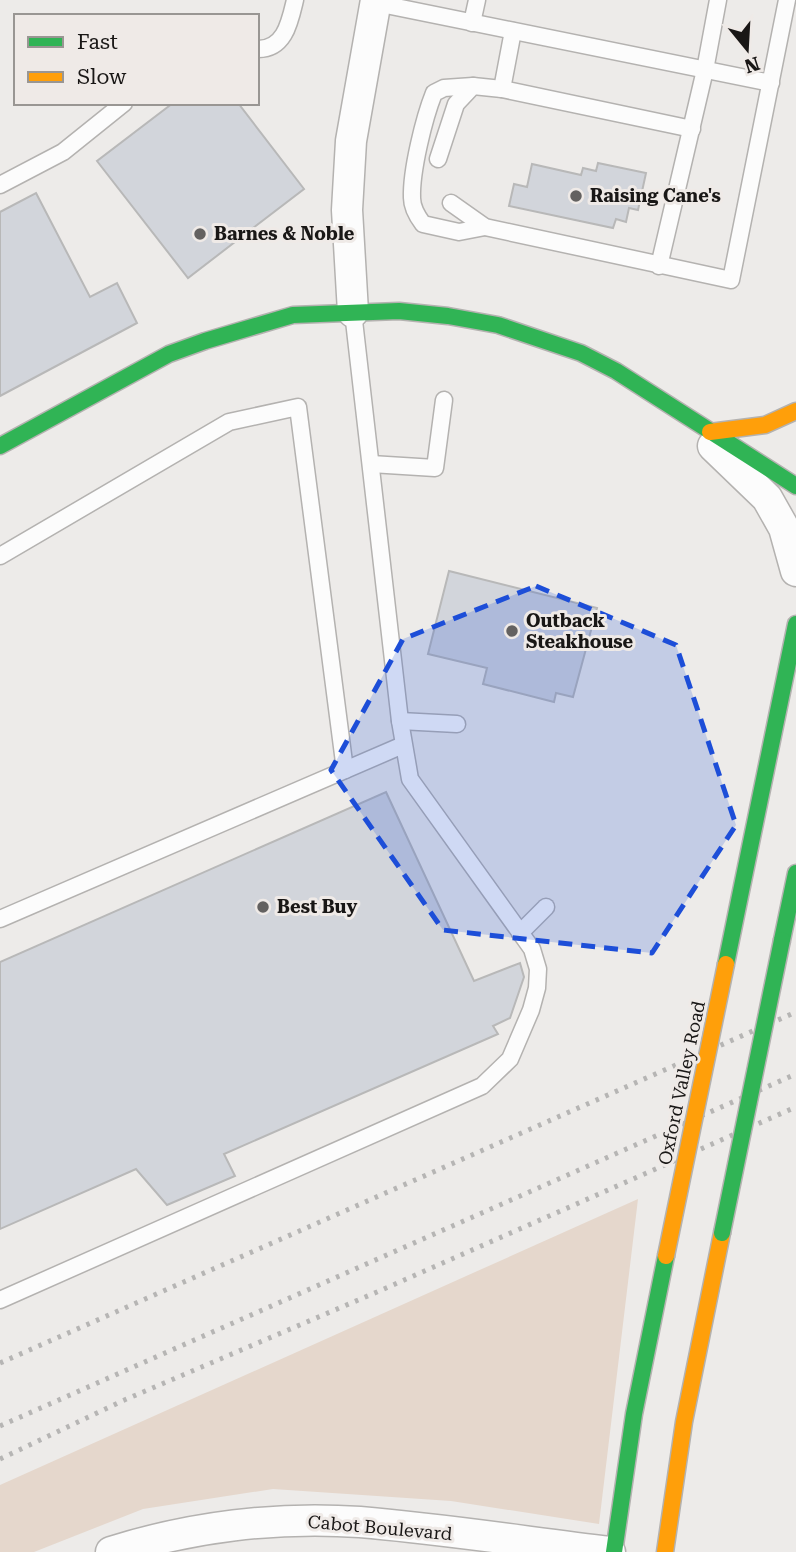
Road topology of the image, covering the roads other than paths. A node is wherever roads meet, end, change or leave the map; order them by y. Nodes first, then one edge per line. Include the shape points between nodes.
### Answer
1 (295, 0) edge
2 (477, 0) edge
3 (719, 0) edge
4 (787, 0) edge
5 (376, 2) edge
6 (472, 23) junction
7 (513, 31) junction
8 (259, 49) edge
9 (705, 70) junction
10 (771, 83) junction
11 (473, 86) junction
12 (502, 89) junction
13 (122, 105) edge
14 (692, 129) junction
15 (438, 159) dead end
16 (0, 185) edge
17 (451, 203) dead end
18 (485, 227) junction
19 (659, 265) junction
20 (353, 312) junction
21 (444, 400) dead end
22 (796, 411) edge
23 (683, 416) junction
24 (710, 432) junction
25 (0, 446) edge
26 (371, 464) junction
27 (796, 486) edge
28 (0, 556) edge
29 (796, 571) edge
30 (796, 624) edge
31 (400, 721) junction
32 (457, 724) dead end
33 (403, 745) junction
34 (345, 770) junction
35 (796, 873) edge
36 (546, 907) dead end
37 (0, 919) edge
38 (520, 933) junction
39 (0, 1300) edge
40 (111, 1552) edge
41 (612, 1552) edge
42 (665, 1552) edge

1 - 8 lane via 281,40
2 - 6 lane
3 - 9 lane
4 - 10 lane
5 - 6 lane
5 - 20 street via 351,141 347,210
6 - 7 lane
7 - 9 lane
7 - 12 lane
9 - 10 lane
9 - 14 lane
10 - 19 lane via 731,280
11 - 12 lane
11 - 15 lane via 456,104
11 - 18 lane via 434,93 420,138 412,199 414,212 423,223 459,232
12 - 14 lane
13 - 16 lane via 63,152
14 - 19 lane
17 - 18 lane
18 - 19 lane
20 - 23 main road via 447,316 541,338 617,371
20 - 25 main road via 293,316 169,354
20 - 26 lane
21 - 26 lane via 435,468
22 - 24 main road via 756,429
23 - 24 main road
23 - 29 street via 767,498 784,528
24 - 27 main road
26 - 31 lane
28 - 34 lane via 229,422 298,407
30 - 41 main road, Oxford Valley Road, bridge via 634,1414
31 - 32 lane
31 - 33 lane
33 - 34 lane
33 - 38 lane via 410,779
34 - 37 lane
35 - 42 main road, bridge via 684,1422
36 - 38 lane
38 - 39 lane via 532,949 537,988 510,1059 482,1086
40 - 41 street, Cabot Boulevard via 191,1532 304,1521 359,1522

